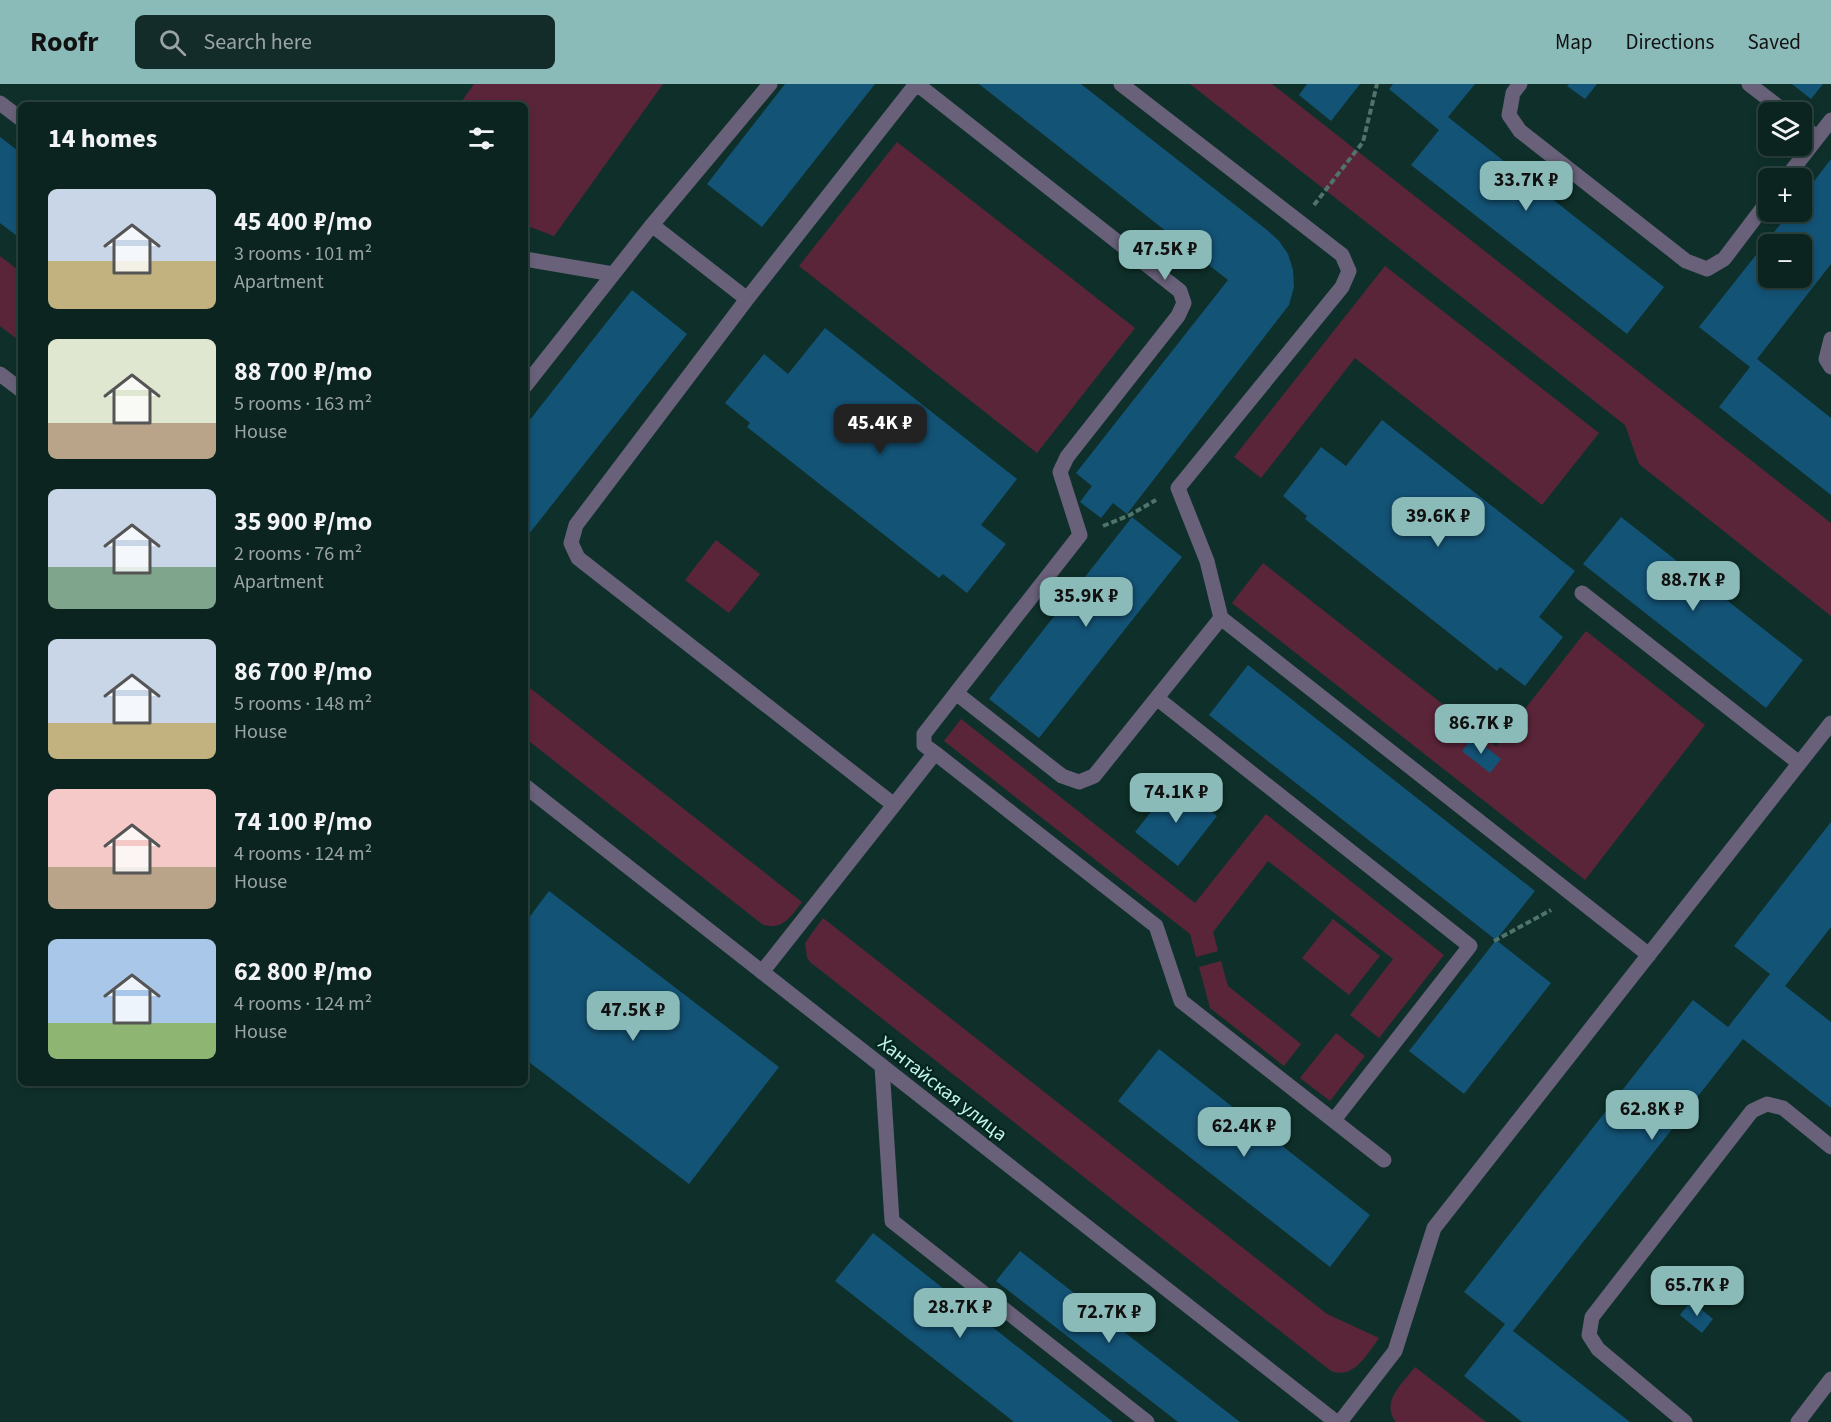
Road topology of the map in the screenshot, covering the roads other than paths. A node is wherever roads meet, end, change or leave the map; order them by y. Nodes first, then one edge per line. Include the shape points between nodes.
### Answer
1 (770, 84) edge
2 (917, 84) edge
3 (1121, 84) edge
4 (1520, 84) edge
5 (1749, 84) edge
6 (1772, 102) edge
7 (0, 103) edge
8 (18, 117) edge
9 (1831, 120) edge
10 (1812, 134) edge
11 (1817, 138) junction
12 (1794, 168) edge
13 (1758, 214) edge
14 (652, 225) junction
15 (528, 260) edge
16 (614, 274) junction
17 (747, 299) junction
18 (1831, 339) edge
19 (1831, 367) edge
20 (0, 374) edge
21 (528, 382) edge
22 (18, 388) edge
23 (1582, 593) dead end
24 (1221, 618) junction
25 (956, 693) junction
26 (1158, 699) junction
27 (1831, 723) edge
28 (935, 753) junction
29 (1799, 763) junction
30 (528, 788) edge
31 (894, 804) junction
32 (1649, 955) junction
33 (762, 972) junction
34 (882, 1066) junction
35 (1334, 1120) junction
36 (1831, 1147) edge
37 (1384, 1160) dead end
38 (1831, 1378) edge
39 (1148, 1422) edge
40 (1338, 1422) edge
41 (1685, 1422) edge
42 (1798, 1422) edge

1 - 14 street
2 - 17 street
2 - 25 street via 1180,291 1185,303 1067,457 1060,472 1080,535
3 - 24 street via 1342,255 1349,271 1342,287 1178,488 1207,561
4 - 13 street via 1513,93 1509,115 1520,131 1686,261 1707,269 1724,260
5 - 6 street
7 - 8 street
9 - 11 street
10 - 11 street
11 - 12 street
14 - 16 street
14 - 17 street
15 - 16 street
16 - 21 street
17 - 31 street via 576,525 571,543 578,558
18 - 19 street via 1826,359
20 - 22 street
23 - 29 street
24 - 26 street
24 - 32 street
25 - 26 street via 1062,776 1079,782 1094,776
25 - 28 street via 924,734 924,745
26 - 35 street via 1470,946
27 - 29 street
28 - 31 street
28 - 35 street via 1156,926 1181,1001
29 - 32 street
30 - 33 street, Хантайская улица
31 - 33 street
32 - 40 street via 1434,1228 1395,1351
33 - 34 street, Хантайская улица
34 - 39 street via 892,1221
34 - 40 street, Хантайская улица
35 - 37 street
36 - 41 street via 1783,1108 1767,1104 1752,1111 1592,1317 1589,1335 1598,1349
38 - 42 street

